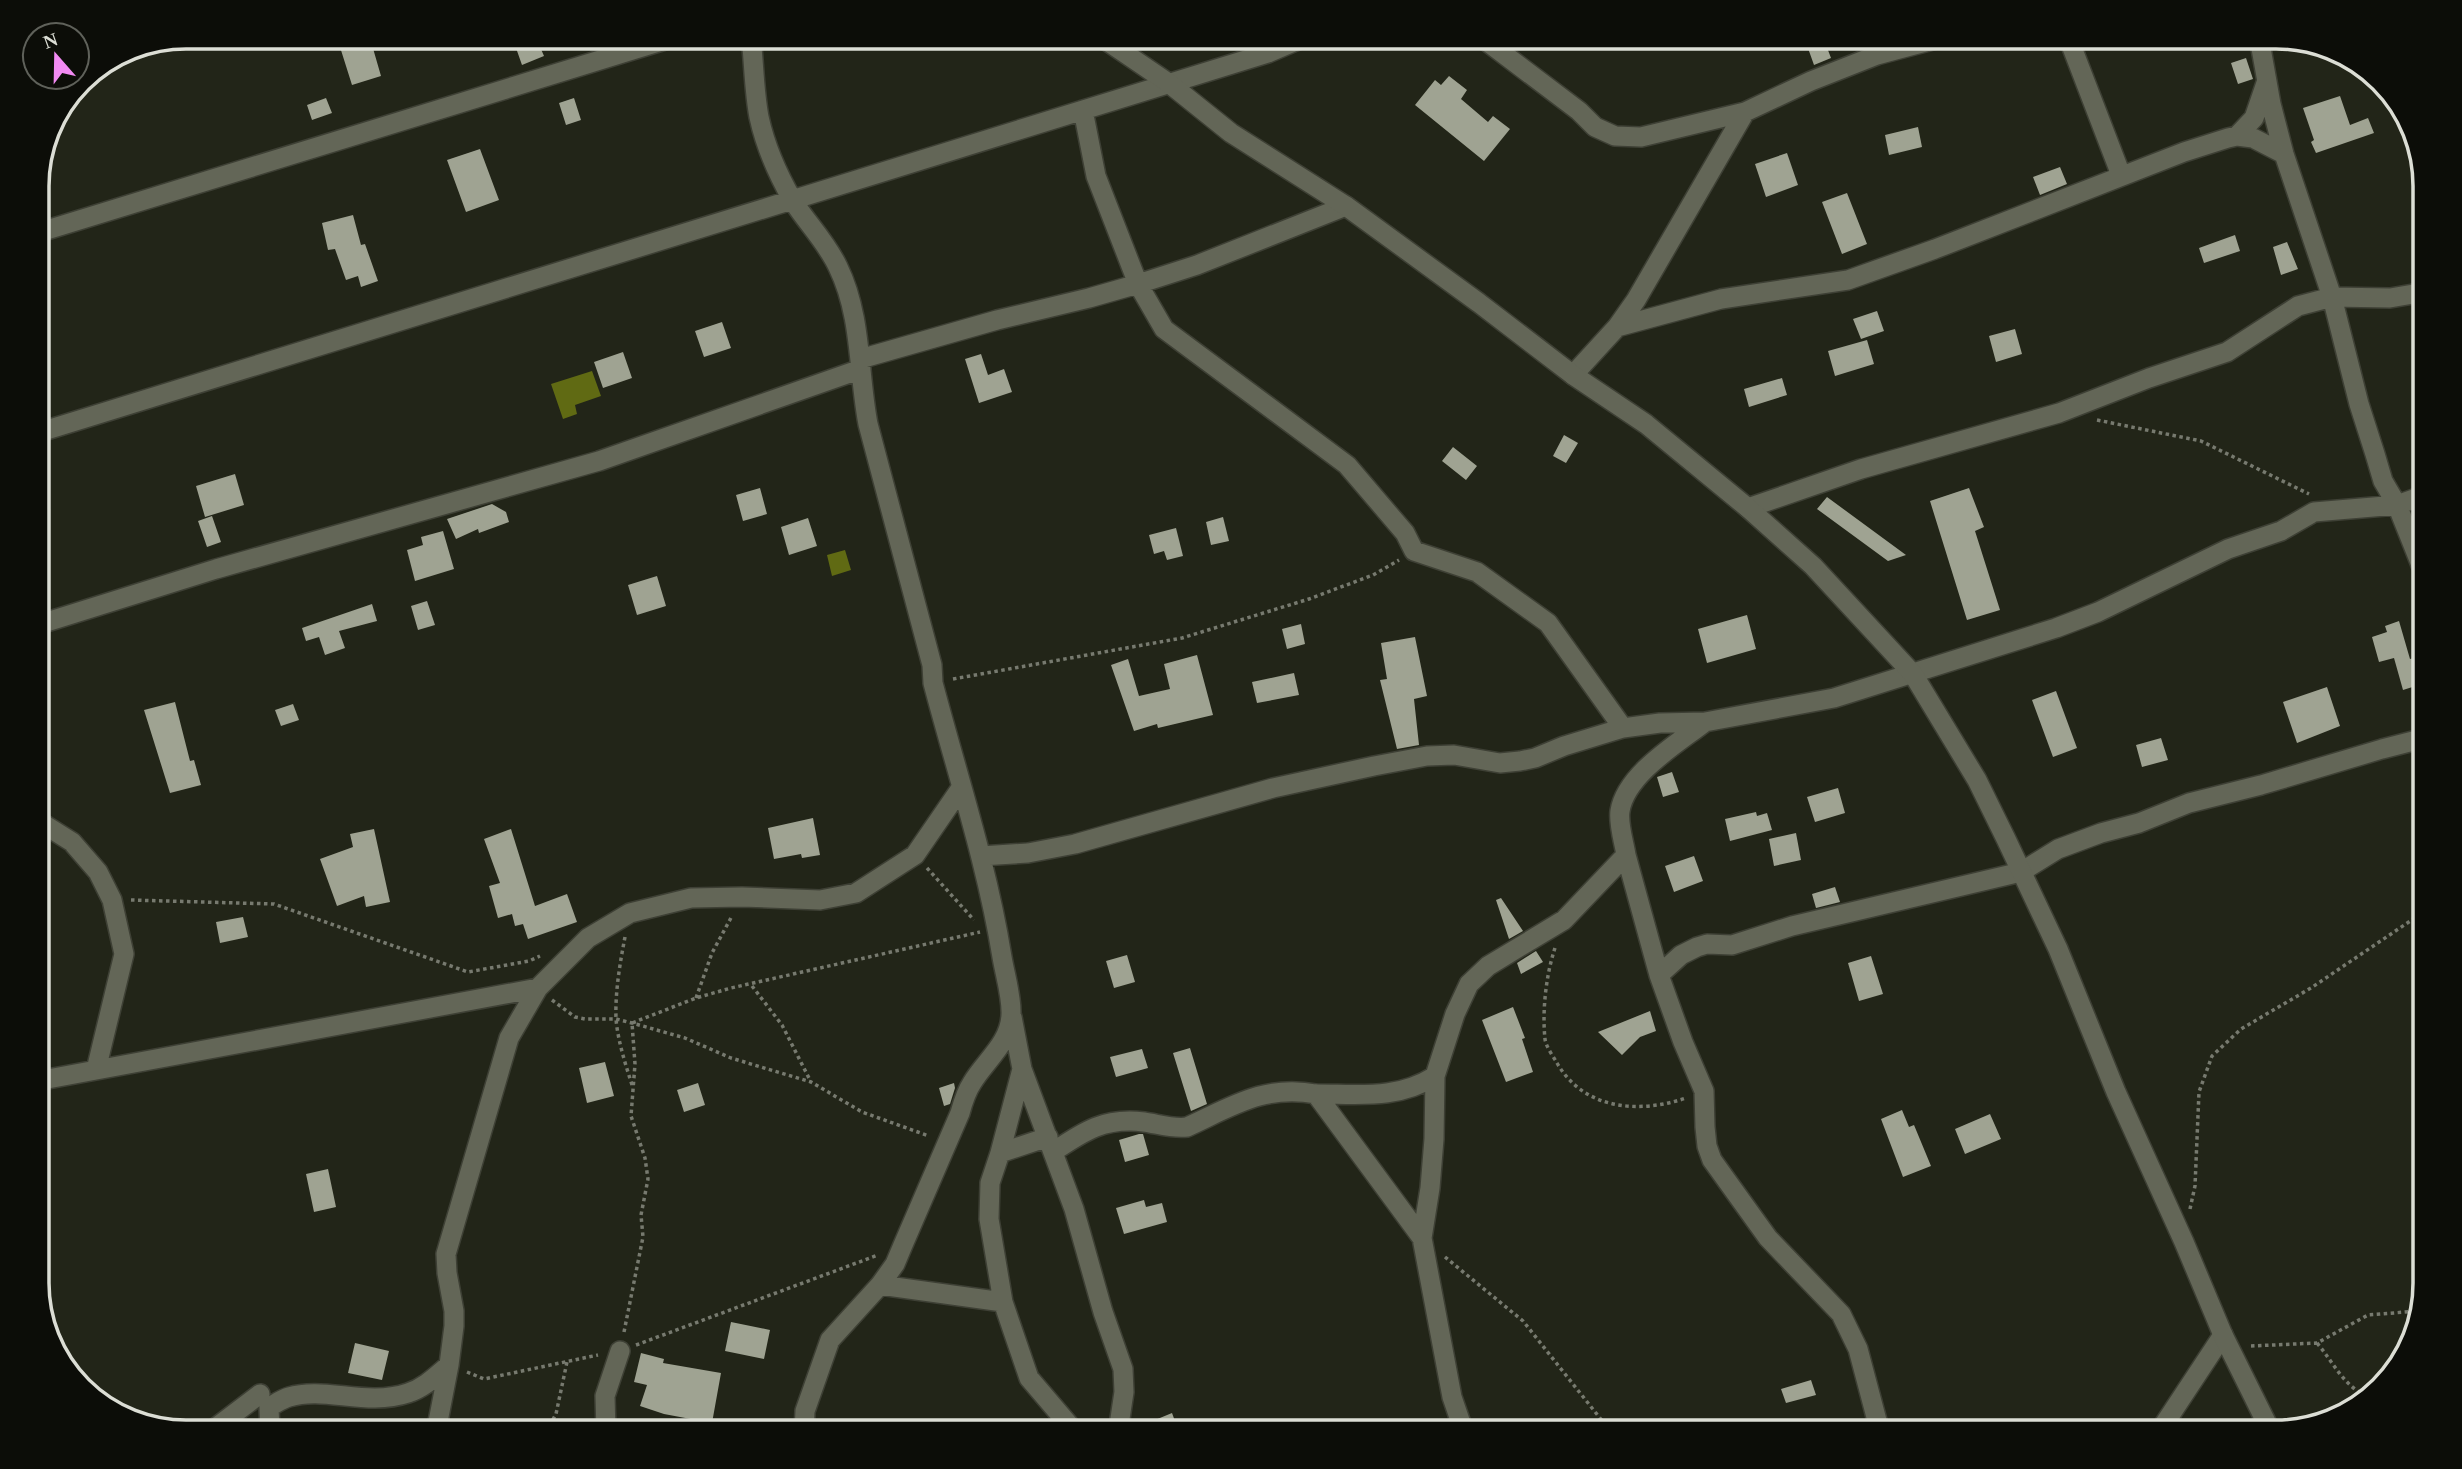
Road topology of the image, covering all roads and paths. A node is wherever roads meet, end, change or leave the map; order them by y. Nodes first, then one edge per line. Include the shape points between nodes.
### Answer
1 (636, 49) edge
2 (752, 49) edge
3 (1119, 49) edge
4 (1277, 49) edge
5 (1497, 49) edge
6 (1869, 49) edge
7 (2073, 49) edge
8 (2261, 49) edge
9 (2267, 78) junction
10 (1170, 83) junction
11 (1083, 110) junction
12 (1745, 112) junction
13 (2237, 136) junction
14 (2284, 154) junction
15 (2121, 175) junction
16 (793, 200) junction
17 (1346, 206) junction
18 (49, 229) edge
19 (1138, 284) junction
20 (2413, 294) edge
21 (2332, 297) junction
22 (1618, 327) junction
23 (861, 364) junction
24 (1573, 375) junction
25 (2059, 413) junction
26 (49, 429) edge
27 (2413, 499) edge
28 (2397, 505) junction
29 (1748, 508) junction
30 (2339, 509) junction
31 (2413, 545) edge
32 (1414, 551) junction
33 (49, 621) edge
34 (1913, 674) junction
35 (933, 683) junction
36 (1705, 722) junction
37 (1623, 728) junction
38 (2413, 741) edge
39 (961, 788) junction
40 (49, 828) edge
41 (915, 855) junction
42 (1626, 855) junction
43 (981, 856) junction
44 (2021, 872) junction
45 (742, 897) junction
46 (112, 900) junction
47 (629, 913) junction
48 (2413, 919) edge
49 (1563, 920) junction
50 (988, 926) junction
51 (541, 956) dead end
52 (1659, 975) junction
53 (752, 985) junction
54 (538, 988) junction
55 (696, 998) junction
56 (1012, 1016) junction
57 (616, 1019) junction
58 (632, 1023) junction
59 (1022, 1069) junction
60 (96, 1070) junction
61 (1435, 1076) junction
62 (49, 1079) edge
63 (811, 1082) junction
64 (634, 1090) junction
65 (1704, 1091) junction
66 (1316, 1094) junction
67 (947, 1143) junction
68 (1050, 1145) junction
69 (1000, 1153) junction
70 (1422, 1238) junction
71 (2184, 1242) junction
72 (903, 1245) junction
73 (880, 1284) junction
74 (1003, 1302) junction
75 (2409, 1312) edge
76 (2225, 1341) junction
77 (2317, 1343) junction
78 (620, 1351) junction
79 (567, 1362) junction
80 (449, 1365) junction
81 (2360, 1391) edge
82 (260, 1394) dead end
83 (226, 1420) edge
84 (270, 1420) edge
85 (438, 1420) edge
86 (553, 1420) edge
87 (606, 1420) edge
88 (805, 1420) edge
89 (1065, 1420) edge
90 (1120, 1420) edge
91 (1460, 1420) edge
92 (1601, 1420) edge
93 (1877, 1420) edge
94 (2169, 1420) edge
95 (2265, 1420) edge

1 - 18 street
2 - 16 street via 759,116
3 - 10 street
4 - 10 street
5 - 12 street via 1595,127 1615,136 1641,137
6 - 12 street
7 - 15 street
8 - 9 street
9 - 13 street via 2254,118
9 - 14 street
10 - 11 street
10 - 17 street via 1231,133
11 - 16 street
11 - 19 street via 1096,176
12 - 22 street
13 - 14 street via 2263,141
13 - 15 street
14 - 21 street
15 - 22 street via 1848,280 1721,299
16 - 23 street via 838,266 856,326
16 - 26 street
17 - 19 street
17 - 24 street
19 - 23 street via 997,320
19 - 32 street via 1164,329 1347,465 1405,533
20 - 21 street
21 - 25 street via 2298,306 2227,352
21 - 28 street via 2383,481
22 - 24 street
23 - 33 street via 599,461
23 - 35 street via 868,424
24 - 29 street via 1646,424
25 - 29 street via 1861,468
25 - 30 path via 2201,441
27 - 28 street
28 - 30 street
28 - 31 street
29 - 34 street via 1813,566
30 - 34 street via 2314,512 2281,531 2228,549 2067,624
32 - 35 path via 1373,575 1309,599 1182,638
32 - 37 street via 1477,572 1548,624
34 - 36 street via 1834,698
34 - 44 street via 1977,780
35 - 39 street
36 - 37 street
36 - 42 street via 1650,765 1624,797 1619,814
37 - 43 street via 1535,758 1500,763 1454,755 1427,756 1273,788 1075,844
38 - 44 street via 2189,803 2058,849
39 - 41 street
39 - 43 street
40 - 46 street via 72,842 98,873
41 - 45 street via 856,893 839,898
41 - 50 path
42 - 49 street
42 - 52 street
43 - 50 street
44 - 52 street via 1792,926 1732,945 1707,944 1681,955
44 - 71 street
45 - 47 street via 691,898
45 - 55 path via 712,953
46 - 51 path via 274,904 468,972
46 - 60 street via 124,954
47 - 54 street via 588,938
47 - 57 path
48 - 71 path via 2241,1029 2212,1056 2199,1092 2195,1186
49 - 61 street via 1488,966 1469,984
49 - 65 path via 1547,973 1545,1041 1564,1075 1597,1101 1638,1108
50 - 53 path
50 - 56 street
52 - 65 street
53 - 55 path
53 - 63 path via 782,1025
54 - 57 path via 575,1017
54 - 60 street
54 - 80 street via 509,1038 446,1254 454,1311
55 - 58 path
56 - 59 street
56 - 67 street via 992,1058 965,1096
57 - 58 path
57 - 64 path
58 - 63 path
58 - 64 path
59 - 68 street
59 - 69 street
60 - 62 street
61 - 66 street via 1406,1091
61 - 70 street via 1432,1176
63 - 67 path via 862,1112
64 - 78 path via 631,1116 648,1179 641,1215 643,1237
65 - 93 street via 1712,1160 1768,1238 1842,1314 1858,1349
66 - 68 street via 1279,1091 1242,1100 1187,1127 1137,1121 1102,1124
66 - 70 street
67 - 72 street
68 - 69 street
68 - 90 street via 1123,1369
69 - 74 street via 990,1183 989,1219
70 - 91 street
70 - 92 path via 1523,1321
71 - 76 street
72 - 73 street
72 - 78 path
73 - 74 street
73 - 88 street via 830,1340
74 - 89 street via 1029,1378
75 - 77 path via 2368,1315
76 - 77 path
76 - 94 street
76 - 95 street
77 - 81 path via 2344,1382
78 - 79 path
78 - 87 street via 605,1396
79 - 80 path via 484,1380
79 - 86 path
80 - 84 street via 411,1392 391,1397 289,1397 269,1407
80 - 85 street
82 - 83 street

